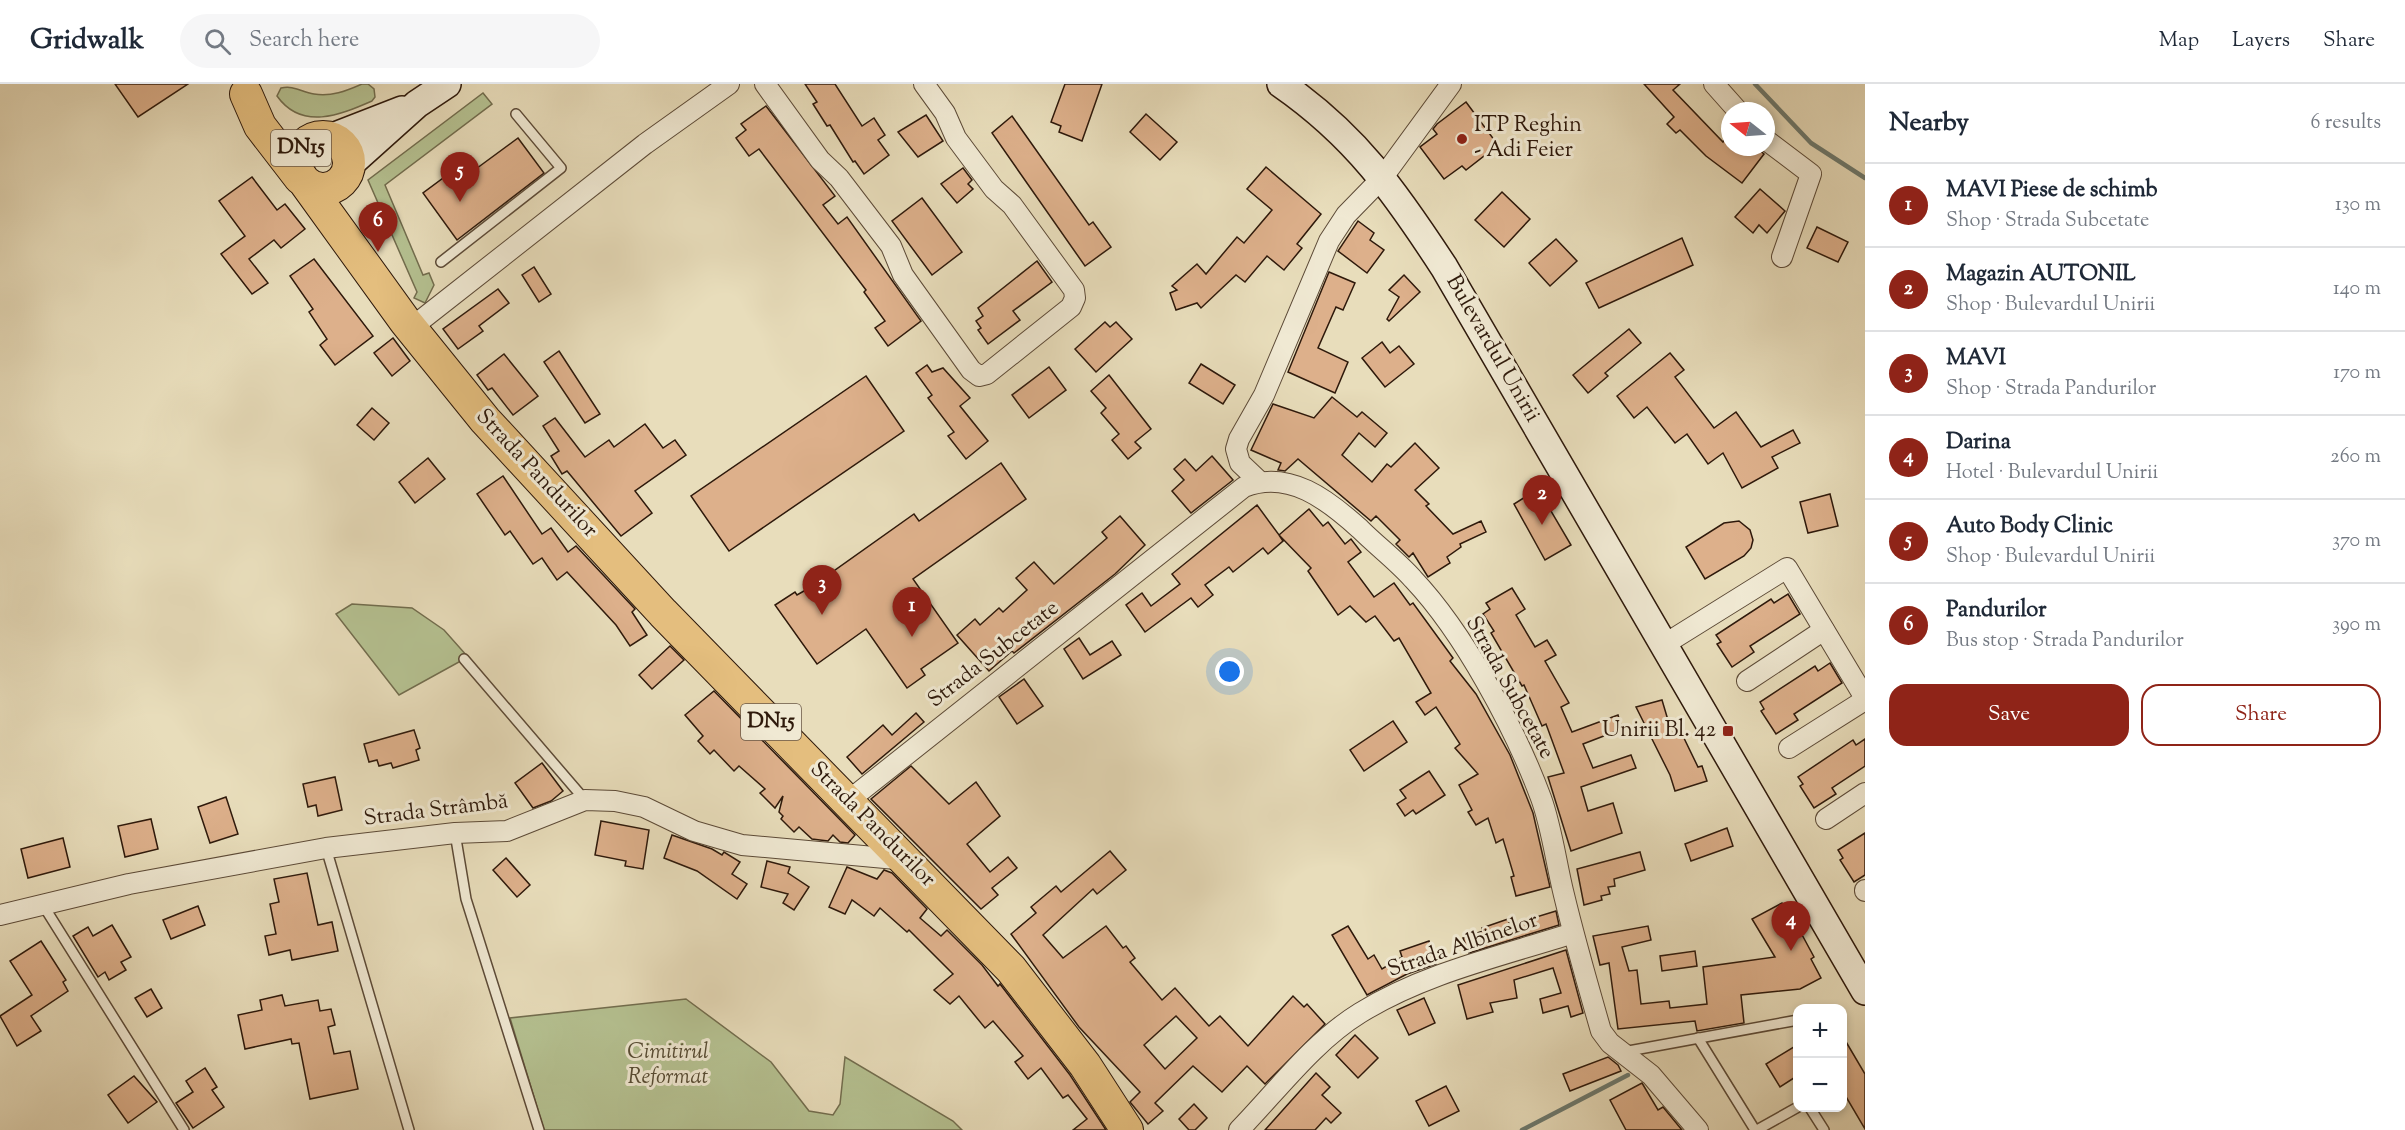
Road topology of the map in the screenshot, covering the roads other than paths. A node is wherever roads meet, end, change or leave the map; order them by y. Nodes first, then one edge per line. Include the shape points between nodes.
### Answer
1 (447, 84) edge
2 (729, 84) edge
3 (765, 84) edge
4 (924, 84) edge
5 (1281, 84) edge
6 (1451, 84) edge
7 (1714, 84) edge
8 (242, 89) edge
9 (1730, 102) edge
10 (417, 104) junction
11 (516, 114) dead end
12 (322, 138) junction
13 (1775, 148) edge
14 (344, 175) junction
15 (1383, 177) junction
16 (303, 181) junction
17 (1782, 257) dead end
18 (441, 262) dead end
19 (408, 325) junction
20 (1259, 481) junction
21 (1824, 630) junction
22 (1665, 644) junction
23 (464, 659) dead end
24 (1747, 681) dead end
25 (1865, 699) edge
26 (1789, 748) dead end
27 (1865, 793) edge
28 (585, 800) junction
29 (848, 801) junction
30 (1826, 819) dead end
31 (455, 833) junction
32 (326, 848) junction
33 (907, 860) junction
34 (43, 905) junction
35 (0, 915) edge
36 (1573, 933) junction
37 (1865, 990) edge
38 (1793, 1021) edge
39 (1698, 1038) junction
40 (1621, 1052) junction
41 (1793, 1109) edge
42 (1813, 1112) edge
43 (184, 1130) edge
44 (409, 1130) edge
45 (539, 1130) edge
46 (1127, 1130) edge
47 (1239, 1130) edge
48 (1698, 1130) edge
49 (1756, 1130) edge
50 (1824, 1130) edge

1 - 10 main road
2 - 19 street
3 - 4 street via 820,160 839,178 891,246 903,275 979,376 987,374 1071,307 1074,290 1012,205 994,189 956,138 945,113
5 - 15 main road, Bulevardul Unirii via 1342,131
6 - 15 street
7 - 9 street
8 - 12 highway, Strada Pandurilor / DN15 via 273,117
8 - 16 highway, Strada Pandurilor / DN15 via 260,126
10 - 12 main road
10 - 14 main road
11 - 18 lane via 561,168
12 - 14 highway, DN15 via 345,148
12 - 16 highway, DN15 via 307,142 298,155 296,163
13 - 17 street via 1811,174
14 - 16 highway, DN15 via 323,190
14 - 19 highway, Strada Pandurilor / DN15 via 363,243
15 - 20 street via 1346,215 1329,241 1264,395 1239,439 1236,449 1240,463
15 - 22 main road, Bulevardul Unirii via 1444,267
16 - 19 highway, Strada Pandurilor / DN15
19 - 29 highway, Strada Pandurilor / DN15 via 485,420 663,613
20 - 29 street, Strada Subcetate via 1244,487
20 - 36 street, Strada Subcetate via 1274,479 1299,486 1349,519 1414,579 1460,639 1506,723 1541,799
21 - 22 street via 1787,568
21 - 24 street
21 - 25 street
22 - 37 main road, Bulevardul Unirii
23 - 28 lane
25 - 26 street
27 - 30 street
28 - 31 street, Strada Strâmbă via 507,831
28 - 33 street, Strada Strâmbă via 644,807 694,831 742,845
29 - 33 highway, Strada Pandurilor / DN15
31 - 32 street, Strada Strâmbă
31 - 45 lane via 466,899
32 - 34 street, Strada Strâmbă via 129,884
32 - 44 lane
33 - 46 highway, Strada Pandurilor / DN15 via 1011,969 1085,1065
34 - 35 street, Strada Strâmbă
34 - 43 lane
36 - 40 street, Strada Subcetate via 1601,1031
36 - 47 street, Strada Albinelor via 1408,986 1359,1014 1321,1044
38 - 39 lane
39 - 40 lane
39 - 49 lane
40 - 48 street, Strada Subcetate via 1651,1075
41 - 49 lane
42 - 50 lane

